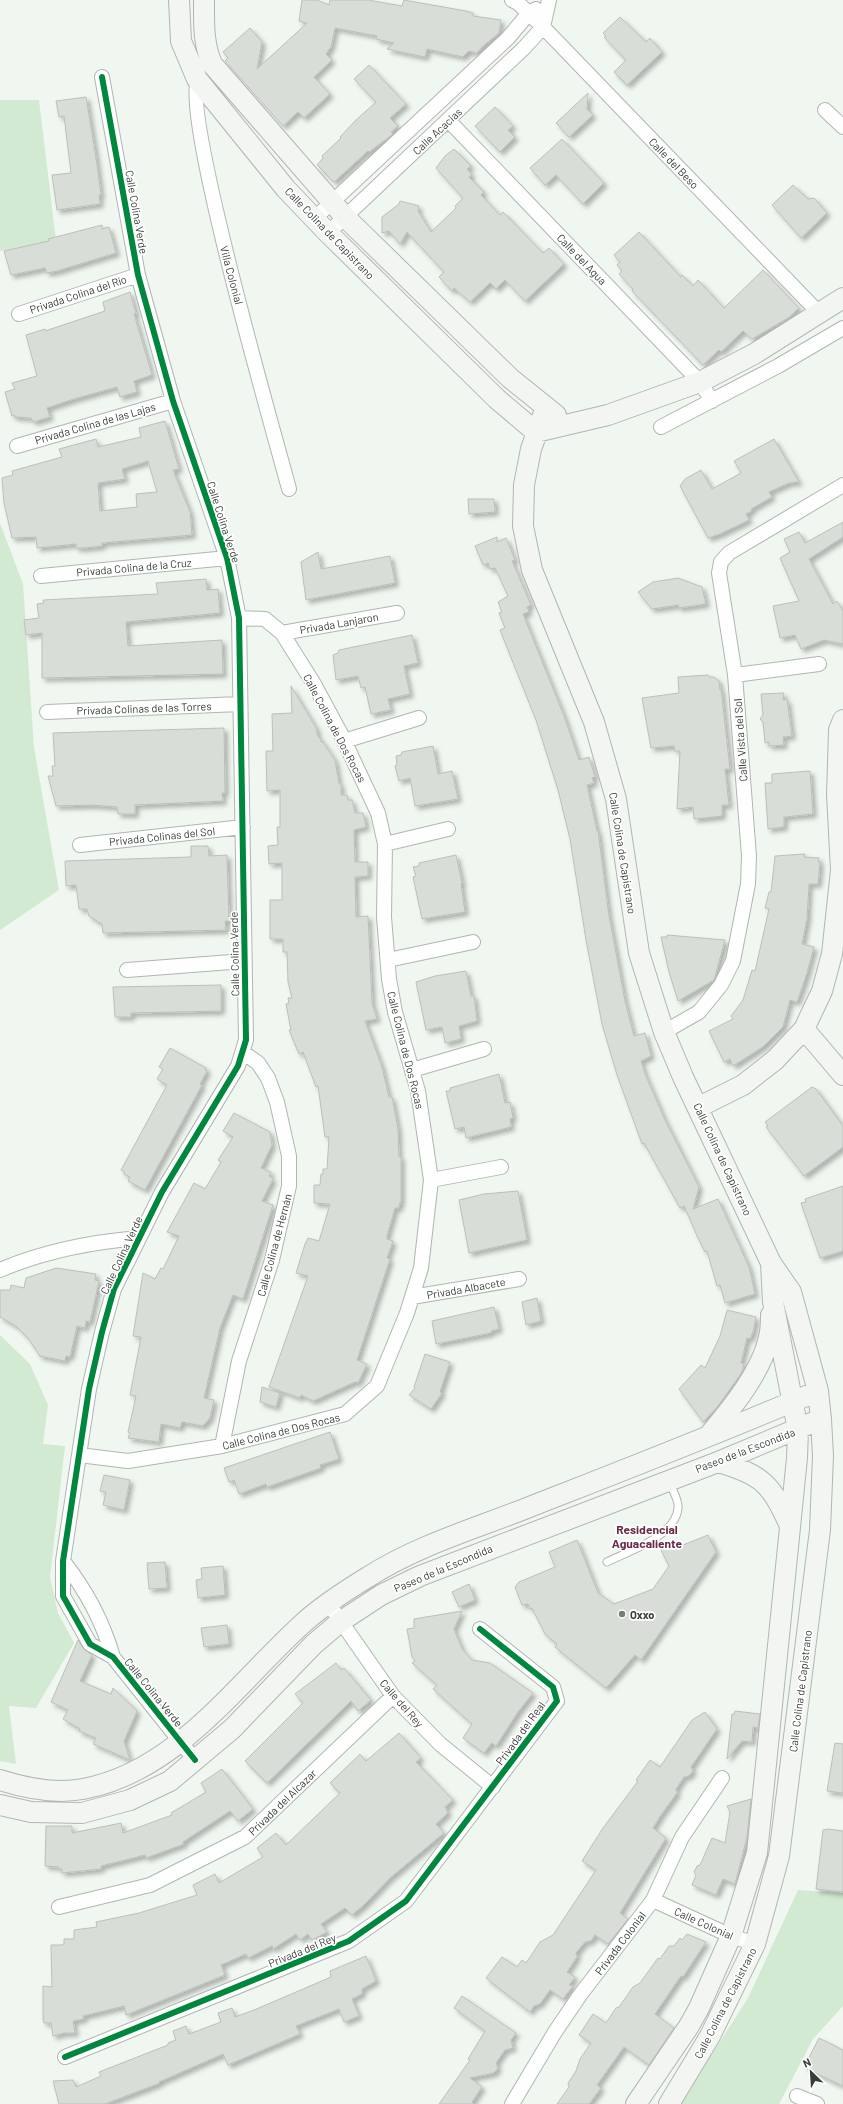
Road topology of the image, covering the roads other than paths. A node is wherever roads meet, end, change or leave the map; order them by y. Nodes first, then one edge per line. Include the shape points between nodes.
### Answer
1 (179, 0) edge
2 (204, 0) edge
3 (512, 0) edge
4 (549, 1) edge
5 (529, 13) junction
6 (543, 27) junction
7 (212, 64) junction
8 (102, 77) dead end
9 (198, 79) junction
10 (825, 110) dead end
11 (449, 121) junction
12 (843, 128) edge
13 (332, 202) junction
14 (345, 217) junction
15 (314, 218) junction
16 (328, 233) junction
17 (138, 275) junction
18 (843, 298) edge
19 (819, 313) junction
20 (19, 314) dead end
21 (843, 328) edge
22 (700, 382) junction
23 (173, 401) junction
24 (712, 401) junction
25 (546, 407) junction
26 (566, 424) junction
27 (661, 427) dead end
28 (536, 432) junction
29 (17, 446) dead end
30 (843, 485) edge
31 (289, 489) dead end
32 (227, 558) junction
33 (41, 576) dead end
34 (397, 613) dead end
35 (239, 618) junction
36 (282, 633) junction
37 (819, 664) dead end
38 (735, 675) junction
39 (240, 704) junction
40 (47, 712) dead end
41 (419, 718) dead end
42 (843, 720) edge
43 (344, 741) junction
44 (243, 827) junction
45 (448, 829) dead end
46 (385, 844) junction
47 (80, 845) dead end
48 (842, 870) edge
49 (473, 942) dead end
50 (388, 960) junction
51 (244, 961) junction
52 (127, 970) dead end
53 (804, 1029) junction
54 (664, 1032) junction
55 (484, 1049) dead end
56 (244, 1053) junction
57 (412, 1070) junction
58 (843, 1075) edge
59 (699, 1107) junction
60 (501, 1167) dead end
61 (431, 1180) junction
62 (139, 1238) junction
63 (771, 1263) junction
64 (0, 1270) edge
65 (520, 1278) dead end
66 (412, 1297) junction
67 (773, 1302) junction
68 (818, 1391) junction
69 (793, 1401) junction
70 (821, 1419) junction
71 (798, 1430) junction
72 (708, 1436) junction
73 (222, 1446) junction
74 (79, 1456) junction
75 (718, 1462) junction
76 (668, 1480) junction
77 (790, 1528) junction
78 (63, 1561) junction
79 (607, 1562) dead end
80 (328, 1603) junction
81 (340, 1622) junction
82 (480, 1629) dead end
83 (113, 1657) junction
84 (393, 1696) junction
85 (180, 1741) junction
86 (195, 1760) junction
87 (722, 1778) dead end
88 (0, 1780) edge
89 (493, 1787) junction
90 (0, 1805) edge
91 (653, 1900) junction
92 (59, 1907) dead end
93 (731, 1936) junction
94 (755, 1944) junction
95 (65, 2057) dead end
96 (797, 2096) dead end
97 (512, 2104) edge
98 (636, 2104) edge
99 (668, 2104) edge
100 (817, 2104) edge

1 - 9 main road, Calle Colina de Capistrano via 181,41
2 - 7 main road, Calle Colina de Capistrano via 204,38
3 - 5 street, Calle del Beso
4 - 5 street
4 - 6 street
5 - 6 street, Calle del Beso
5 - 13 street, Calle Acacias via 508,38
6 - 11 street, Calle Acacias
6 - 19 street, Calle del Beso
7 - 9 street
7 - 13 main road, Calle Colina de Capistrano
8 - 17 street, Calle Colina Verde
9 - 15 main road, Calle Colina de Capistrano via 286,189
9 - 31 street, Villa Colonial via 198,120 211,193
10 - 12 street
11 - 14 street, Calle Acacias
11 - 22 street, Calle del Agua
13 - 14 main road, Calle Colina de Capistrano
13 - 15 street, Calle Acacias
14 - 16 street, Calle Acacias
14 - 25 main road, Calle Colina de Capistrano via 510,378
15 - 16 main road, Calle Colina de Capistrano
16 - 28 main road, Calle Colina de Capistrano via 497,399
17 - 20 street, Privada Colina del Río
17 - 23 street, Calle Colina Verde
18 - 19 main road
19 - 22 main road via 754,354
21 - 24 street
22 - 24 street, Calle del Agua
22 - 26 main road via 608,415
23 - 29 street, Privada Colina de las Lajas
23 - 32 street, Calle Colina Verde
24 - 27 street
25 - 26 main road
25 - 28 main road, Calle Colina de Capistrano
26 - 28 main road
28 - 54 main road, Calle Colina de Capistrano via 524,486 524,526 532,570 596,730 616,799 639,953
30 - 38 street, Calle Vista del Sol via 729,553 721,562 719,573
32 - 33 street, Privada Colina de la Cruz
32 - 35 street, Calle Colina Verde
34 - 36 street, Privada Lanjaron
35 - 36 street, Calle Colina de Dos Rocas via 265,619
35 - 39 street, Calle Colina Verde
36 - 43 street, Calle Colina de Dos Rocas via 314,684
37 - 38 street
38 - 54 street, Calle Vista del Sol via 749,856 748,884 733,961 721,985 699,1012
39 - 40 street, Privada Colinas de las Torres
39 - 44 street, Calle Colina Verde
41 - 43 street
42 - 48 main road via 839,730 837,795
43 - 46 street, Calle Colina de Dos Rocas via 378,813
44 - 47 street, Privada Colinas del Sol
44 - 51 street, Calle Colina Verde
45 - 46 street
46 - 50 street, Calle Colina de Dos Rocas via 384,916
48 - 53 main road via 832,954 822,991
49 - 50 street
50 - 57 street, Calle Colina de Dos Rocas via 394,1012
51 - 52 street
51 - 56 street, Calle Colina Verde
53 - 58 main road
53 - 59 main road via 775,1060 743,1085
54 - 59 main road, Calle Colina de Capistrano
55 - 57 street
56 - 62 street, Calle Colina Verde via 166,1186
56 - 73 street, Calle Colina de Hernán via 258,1062 268,1078 277,1102 289,1156 289,1186 272,1260 238,1361
57 - 61 street, Calle Colina de Dos Rocas via 418,1091
59 - 63 main road, Calle Colina de Capistrano
60 - 61 street
61 - 66 street, Calle Colina de Dos Rocas via 421,1268
62 - 64 street via 103,1241 24,1259
62 - 74 street, Calle Colina Verde via 114,1289 102,1332 89,1390
63 - 67 main road, Calle Colina de Capistrano
63 - 68 main road, Calle Colina de Capistrano via 791,1292
65 - 66 street, Privada Albacete
66 - 73 street, Calle Colina de Dos Rocas via 377,1386 346,1414
67 - 69 main road, Calle Colina de Capistrano
67 - 72 main road via 769,1338 755,1371 739,1398
68 - 69 main road, Paseo de la Escondida
68 - 70 main road, Calle Colina de Capistrano
69 - 71 main road, Calle Colina de Capistrano
69 - 72 main road, Paseo de la Escondida
70 - 71 main road, Paseo de la Escondida
70 - 94 main road, Calle Colina de Capistrano via 823,1456 820,1530 780,1856
71 - 75 main road, Paseo de la Escondida
71 - 77 main road, Calle Colina de Capistrano
72 - 80 main road, Paseo de la Escondida via 420,1551 371,1575
73 - 74 street, Calle Colina de Dos Rocas via 128,1461
74 - 78 street, Calle Colina Verde
75 - 76 main road, Paseo de la Escondida
75 - 77 main road via 743,1469 766,1484 778,1501
76 - 79 lane via 678,1507 676,1518 665,1533
76 - 81 main road, Paseo de la Escondida via 420,1576 381,1595
77 - 93 main road, Calle Colina de Capistrano via 757,1853
78 - 83 street, Calle Colina Verde via 79,1582 107,1634
78 - 83 street, Calle Colina Verde via 63,1596 90,1644
80 - 81 street, Calle del Rey
80 - 85 main road, Paseo de la Escondida via 301,1624 211,1715
81 - 84 street, Calle del Rey
81 - 86 main road, Paseo de la Escondida via 314,1644 232,1729
82 - 89 street, Privada del Real via 554,1687 557,1701
83 - 85 street, Calle Colina Verde
84 - 89 street, Calle del Rey via 440,1744
84 - 92 street, Privada del Alcazar via 245,1837 150,1885
85 - 86 street, Calle Colina Verde
85 - 88 main road, Paseo de la Escondida via 140,1770 111,1782 81,1790 50,1790
86 - 90 main road, Paseo de la Escondida via 170,1781 130,1800 82,1813 31,1812
87 - 91 street, Privada Colonial via 682,1837
89 - 95 street, Privada del Rey via 406,1901 349,1941
91 - 93 street, Calle Colonial
91 - 97 street, Privada Colonial via 580,1995
93 - 94 street, Calle Colonial
93 - 98 main road, Calle Colina de Capistrano via 689,2026
94 - 99 main road, Calle Colina de Capistrano via 710,2036
96 - 100 street

